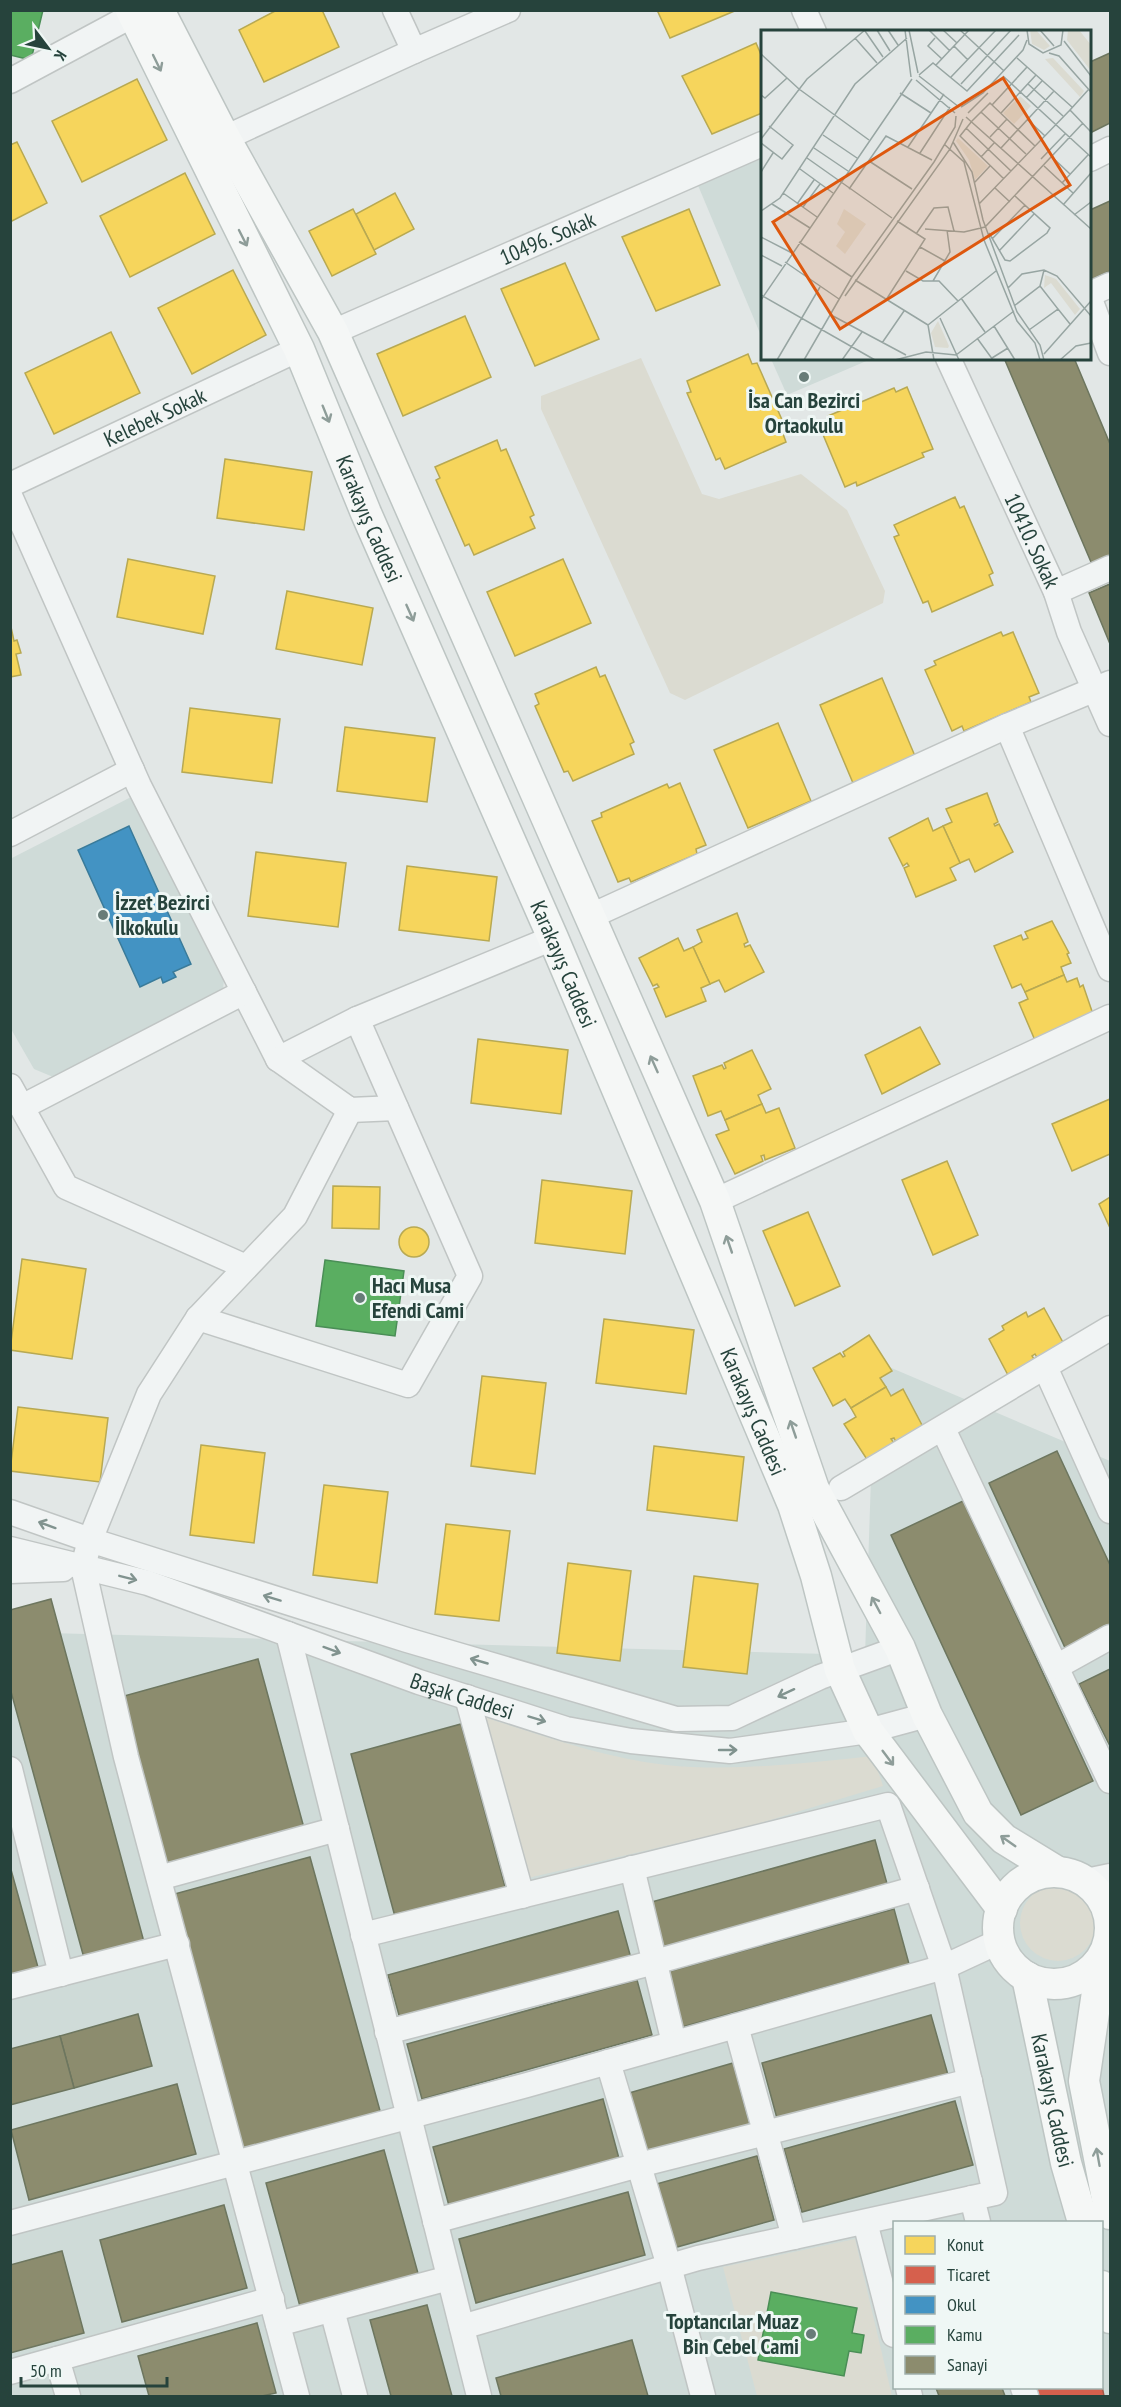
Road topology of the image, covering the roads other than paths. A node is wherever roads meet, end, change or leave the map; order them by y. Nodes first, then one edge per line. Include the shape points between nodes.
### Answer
1 (395, 10) edge
2 (508, 10) edge
3 (804, 10) edge
4 (141, 12) edge
5 (813, 30) edge
6 (414, 51) junction
7 (10, 81) edge
8 (225, 138) junction
9 (761, 144) edge
10 (1110, 149) edge
11 (1091, 158) edge
12 (1110, 285) edge
13 (1091, 293) edge
14 (1091, 304) edge
15 (333, 332) junction
16 (299, 349) junction
17 (1110, 353) edge
18 (949, 360) edge
19 (10, 485) edge
20 (10, 496) edge
21 (1110, 568) edge
22 (1056, 592) junction
23 (1103, 686) edge
24 (1110, 724) edge
25 (1007, 726) junction
26 (132, 770) junction
27 (10, 834) edge
28 (589, 916) junction
29 (553, 938) junction
30 (1110, 969) edge
31 (244, 992) junction
32 (1110, 1017) edge
33 (357, 1019) junction
34 (278, 1059) junction
35 (16, 1096) edge
36 (396, 1108) junction
37 (350, 1110) junction
38 (714, 1201) junction
39 (246, 1267) junction
40 (198, 1318) junction
41 (1110, 1328) edge
42 (1045, 1367) junction
43 (943, 1430) junction
44 (841, 1488) dead end
45 (1110, 1511) edge
46 (10, 1512) edge
47 (90, 1540) junction
48 (10, 1549) edge
49 (83, 1567) junction
50 (10, 1571) edge
51 (288, 1634) junction
52 (1110, 1637) edge
53 (900, 1648) junction
54 (1056, 1667) junction
55 (840, 1670) junction
56 (467, 1698) junction
57 (927, 1715) junction
58 (868, 1731) junction
59 (10, 1769) edge
60 (1110, 1781) edge
61 (337, 1829) junction
62 (632, 1868) junction
63 (1058, 1872) junction
64 (159, 1878) junction
65 (1098, 1879) edge
66 (917, 1888) junction
67 (522, 1896) junction
68 (1002, 1909) junction
69 (363, 1935) junction
70 (999, 1941) junction
71 (177, 1944) junction
72 (1107, 1947) edge
73 (655, 1962) junction
74 (944, 1967) junction
75 (61, 1974) junction
76 (1027, 1977) junction
77 (10, 1987) edge
78 (736, 2026) junction
79 (387, 2032) junction
80 (674, 2043) junction
81 (608, 2062) junction
82 (970, 2081) junction
83 (409, 2116) junction
84 (767, 2132) junction
85 (237, 2162) junction
86 (639, 2164) junction
87 (972, 2198) junction
88 (1110, 2214) edge
89 (435, 2221) junction
90 (978, 2221) edge
91 (1082, 2221) edge
92 (865, 2222) junction
93 (10, 2223) edge
94 (795, 2237) junction
95 (669, 2266) junction
96 (449, 2278) junction
97 (1103, 2293) edge
98 (272, 2299) junction
99 (332, 2310) junction
100 (1110, 2318) edge
101 (278, 2324) junction
102 (462, 2327) junction
103 (893, 2331) edge
104 (57, 2359) junction
105 (10, 2372) edge
106 (700, 2396) edge
107 (68, 2397) edge
108 (297, 2397) edge
109 (355, 2397) edge
110 (479, 2397) edge

1 - 6 street
2 - 6 street
3 - 5 street
4 - 7 street
4 - 8 main road, Karakayış Caddesi
4 -> 16 main road, Karakayış Caddesi
6 - 8 street
8 - 15 main road, Karakayış Caddesi
9 - 15 street, 10496. Sokak
10 - 11 street
12 - 13 street
14 - 17 street
15 - 28 main road, Karakayış Caddesi
16 - 19 street, Kelebek Sokak
16 -> 29 main road, Karakayış Caddesi via 366,513
18 - 22 street, 10410. Sokak
20 - 26 street
21 - 22 street
22 - 23 street, 10410. Sokak via 1069,632
23 - 24 street, 10410. Sokak
23 - 25 street
25 - 28 street
25 - 30 street
26 - 27 street
26 - 31 street
38 -> 28 main road, Karakayış Caddesi
29 - 33 street
29 - 55 main road, Karakayış Caddesi via 793,1505
31 - 34 street
31 - 35 street
32 - 38 street
33 - 34 street
33 - 36 street
34 - 37 street
35 - 39 street via 66,1188
36 - 37 street
36 - 40 street via 470,1276 408,1385
37 - 39 street via 295,1216
53 -> 38 main road, Karakayış Caddesi via 814,1489
39 - 40 street
40 - 47 street via 149,1394
41 - 42 street
42 - 43 street
42 - 45 street
43 - 44 street
43 - 54 street
47 -> 46 street, Başak Caddesi
47 - 49 street
55 -> 47 street, Başak Caddesi via 732,1718 676,1719 407,1640
48 - 49 street, Başak Caddesi
49 - 50 street
49 -> 51 street, Başak Caddesi via 148,1583
49 - 64 street via 126,1757
51 -> 56 street, Başak Caddesi
51 - 61 street
52 - 54 street
53 - 55 street, Başak Caddesi
53 - 57 main road, Karakayış Caddesi
54 - 60 street
55 - 58 main road, Karakayış Caddesi
56 -> 58 street, Başak Caddesi via 566,1728 730,1751
56 - 67 street
57 - 58 street, Başak Caddesi
63 -> 57 main road, Karakayış Caddesi via 1004,1839 978,1813
58 -> 68 main road, Karakayış Caddesi
59 - 75 street
61 - 64 street
61 - 69 street
62 - 66 street via 888,1804
62 - 67 street
62 - 73 street
63 - 65 main road
63 - 68 main road via 1025,1880
64 - 71 street
65 - 72 main road via 1098,1893 1107,1908 1110,1925
66 - 73 street
66 - 74 street
67 - 69 street
68 - 70 main road
69 - 79 street
70 - 74 street
70 - 76 main road via 1005,1956
71 - 75 street
71 - 85 street
72 - 76 main road via 1091,1971 1068,1982 1043,1983
88 -> 72 main road, Karakayış Caddesi via 1084,2081
73 - 79 street
73 - 80 street
74 - 78 street
74 - 82 street
75 - 77 street
76 - 91 main road, Karakayış Caddesi via 1066,2163
78 - 80 street
78 - 84 street
79 - 83 street
80 - 81 street
81 - 83 street
81 - 86 street
82 - 84 street
82 - 87 street via 995,2193
83 - 85 street
83 - 89 street
84 - 86 street
84 - 94 street
85 - 93 street
85 - 98 street
86 - 89 street
86 - 95 street
87 - 90 street
87 - 92 street
89 - 96 street
92 - 94 street
92 - 103 street
94 - 95 street
95 - 102 street
95 - 106 street
96 - 99 street
96 - 102 street
97 - 100 main road
98 - 101 street
98 - 104 street
99 - 101 street
99 - 109 street
101 - 108 street
102 - 110 street
104 - 105 street
104 - 107 street

